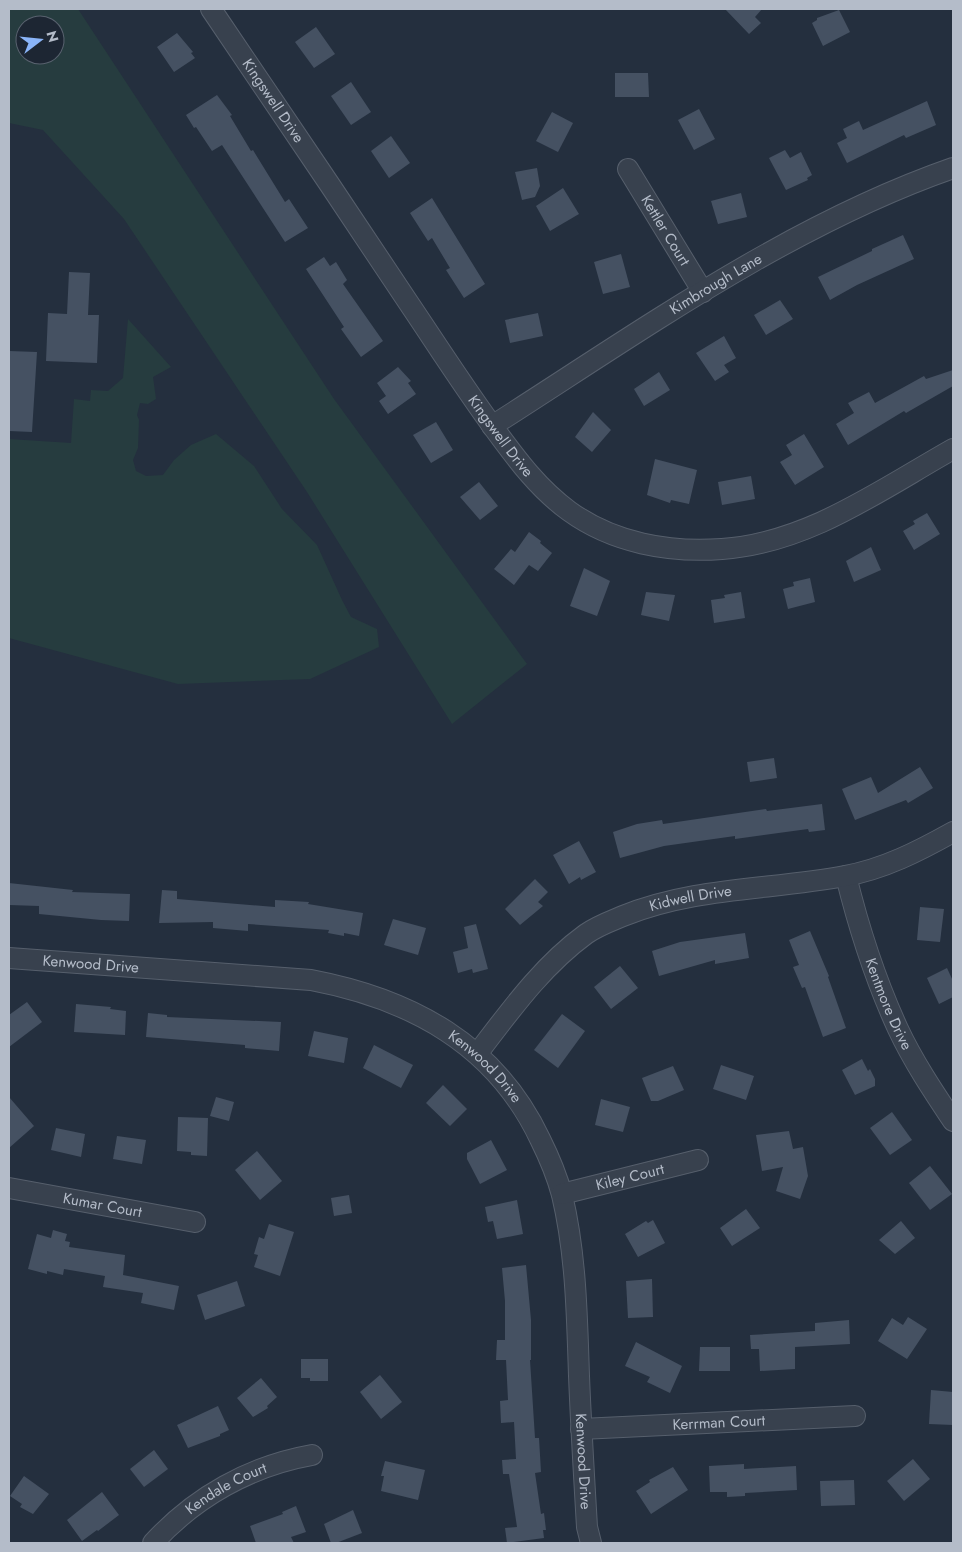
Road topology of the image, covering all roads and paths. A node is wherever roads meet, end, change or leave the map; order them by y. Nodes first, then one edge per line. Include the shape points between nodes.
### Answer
1 (211, 9) edge
2 (628, 168) dead end
3 (953, 168) edge
4 (703, 292) junction
5 (492, 426) junction
6 (953, 449) edge
7 (953, 832) edge
8 (846, 876) junction
9 (9, 958) edge
10 (477, 1054) junction
11 (953, 1121) edge
12 (698, 1160) dead end
13 (9, 1188) edge
14 (562, 1194) junction
15 (195, 1222) dead end
16 (855, 1416) dead end
17 (581, 1429) junction
18 (312, 1456) dead end
19 (153, 1543) edge
20 (591, 1543) edge

1 - 5 street, Kingswell Drive
2 - 4 street, Kettler Court
3 - 4 street, Kimbrough Lane via 857,208 789,242
4 - 5 street, Kimbrough Lane
5 - 6 street, Kingswell Drive via 528,474 571,512 628,540 686,550 758,544 794,534 827,520
7 - 8 street, Kidwell Drive via 885,865
8 - 10 street, Kidwell Drive via 681,898 608,922 587,933 557,958 530,986
8 - 11 street, Kentmore Drive via 859,929 877,980 924,1078
9 - 10 street, Kenwood Drive via 311,980 341,986 420,1015
10 - 14 street, Kenwood Drive via 494,1069 534,1125
12 - 14 street, Kiley Court
13 - 15 street, Kumar Court
14 - 17 street, Kenwood Drive via 577,1299
16 - 17 street, Kerrman Court
17 - 20 street, Kenwood Drive
18 - 19 street, Kendale Court via 263,1468 230,1482 200,1501

